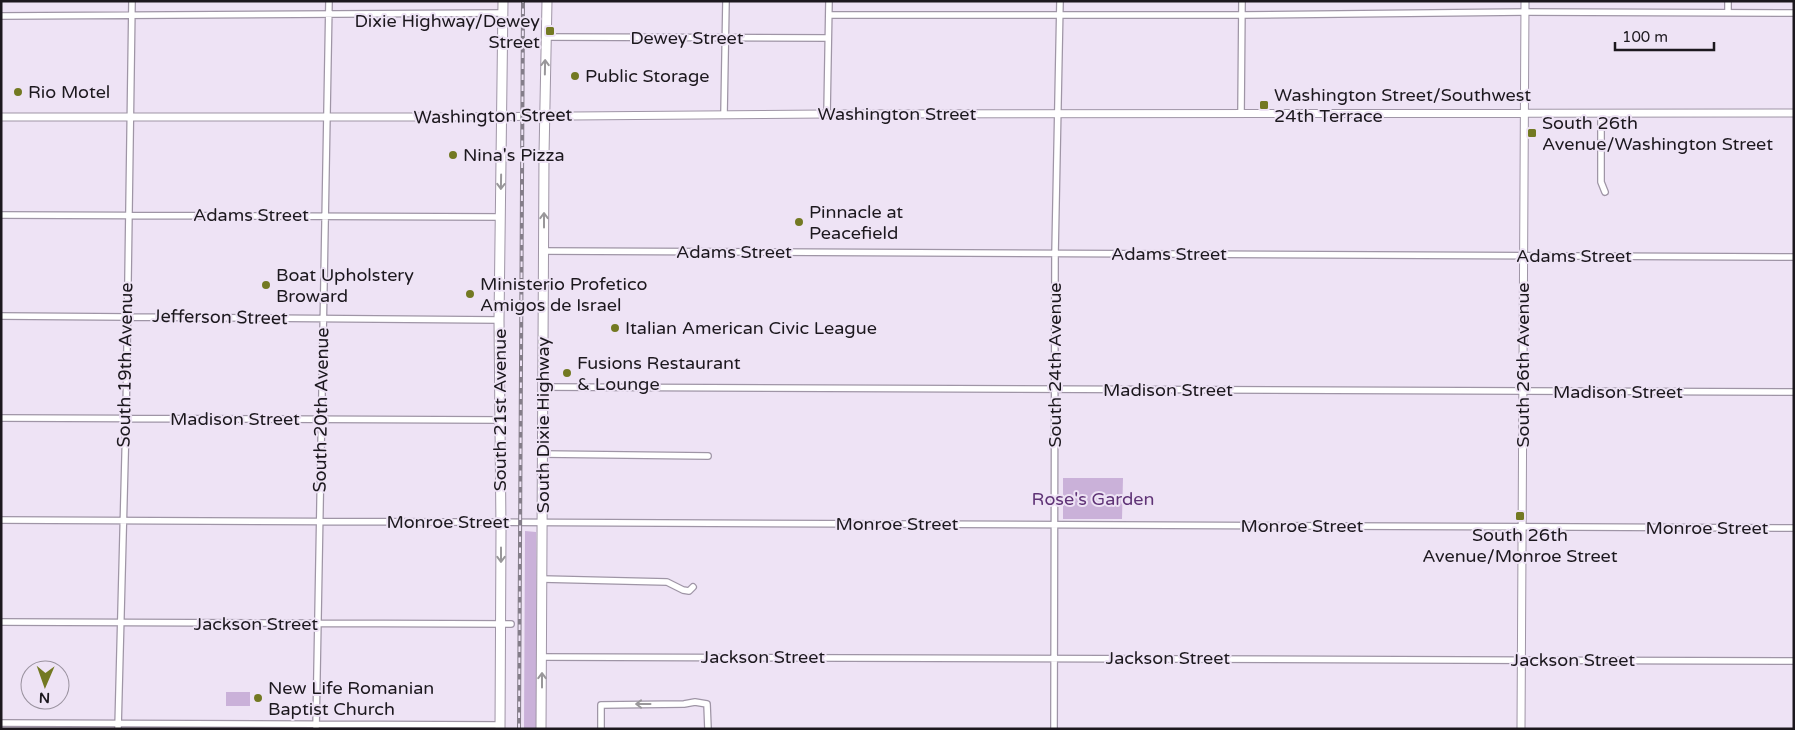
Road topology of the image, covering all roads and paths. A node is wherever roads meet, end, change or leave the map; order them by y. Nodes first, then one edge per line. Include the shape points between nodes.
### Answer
1 (132, 1) edge
2 (329, 1) edge
3 (503, 1) edge
4 (547, 1) edge
5 (726, 1) edge
6 (829, 1) edge
7 (1060, 1) edge
8 (1242, 1) edge
9 (1525, 1) edge
10 (1728, 1) edge
11 (1525, 12) junction
12 (503, 13) junction
13 (1728, 13) junction
14 (1794, 13) edge
15 (328, 14) junction
16 (1059, 14) junction
17 (132, 15) junction
18 (829, 15) junction
19 (1242, 15) junction
20 (1, 16) edge
21 (546, 37) junction
22 (725, 38) junction
23 (827, 38) junction
24 (1057, 113) junction
25 (1241, 113) junction
26 (1601, 113) junction
27 (1794, 113) edge
28 (724, 114) junction
29 (827, 114) junction
30 (1524, 114) junction
31 (544, 115) junction
32 (502, 116) junction
33 (1, 117) edge
34 (129, 117) junction
35 (326, 117) junction
36 (1605, 192) dead end
37 (1, 215) edge
38 (128, 215) junction
39 (324, 216) junction
40 (501, 217) junction
41 (543, 251) junction
42 (1055, 254) junction
43 (1523, 256) junction
44 (1794, 257) edge
45 (1, 316) edge
46 (126, 316) junction
47 (323, 318) junction
48 (499, 320) junction
49 (543, 387) junction
50 (1055, 389) junction
51 (1522, 391) junction
52 (1794, 392) edge
53 (1, 418) edge
54 (126, 419) junction
55 (321, 419) junction
56 (499, 420) junction
57 (543, 454) junction
58 (708, 456) dead end
59 (1, 520) edge
60 (123, 520) junction
61 (320, 522) junction
62 (501, 522) junction
63 (542, 523) junction
64 (1055, 525) junction
65 (1523, 527) junction
66 (1794, 528) edge
67 (542, 579) junction
68 (693, 587) dead end
69 (1, 622) edge
70 (121, 623) junction
71 (318, 624) junction
72 (500, 624) junction
73 (512, 624) dead end
74 (542, 657) junction
75 (1055, 658) junction
76 (1522, 660) junction
77 (1794, 661) edge
78 (1, 723) edge
79 (118, 726) edge
80 (316, 726) edge
81 (500, 727) edge
82 (541, 729) edge
83 (601, 729) edge
84 (708, 729) edge
85 (1054, 729) edge
86 (1521, 729) edge

1 - 17 street, South 19th Avenue
2 - 15 street, South 20th Avenue
3 - 12 main road, South 21st Avenue
4 - 21 main road, South Dixie Highway
5 - 22 street
6 - 18 street
7 - 16 street, South 24th Avenue
8 - 19 street
9 - 11 street, South 26th Avenue
10 - 13 street
11 - 13 street
11 - 19 street
11 - 30 street, South 26th Avenue
12 - 15 street
12 - 32 main road, South 21st Avenue
13 - 14 street
15 - 17 street
15 - 35 street, South 20th Avenue
16 - 18 street
16 - 19 street
16 - 24 street, South 24th Avenue
17 - 20 street
17 - 34 street, South 19th Avenue
18 - 23 street
19 - 25 street
21 - 22 street, Dewey Street
31 -> 21 main road, South Dixie Highway
22 - 23 street, Dewey Street
22 - 28 street
23 - 29 street
24 - 25 street, Washington Street
24 - 29 street, Washington Street
24 - 42 street, South 24th Avenue
25 - 30 street, Washington Street
26 - 27 street, Washington Street
26 - 30 street, Washington Street
26 - 36 street via 1601,182
28 - 29 street, Washington Street
28 - 31 street, Washington Street
30 - 43 street, South 26th Avenue
31 - 32 street, Washington Street
41 -> 31 main road, South Dixie Highway
32 - 35 street, Washington Street
32 -> 40 main road, South 21st Avenue
33 - 34 street, Washington Street
34 - 35 street, Washington Street
34 - 38 street, South 19th Avenue
35 - 39 street, South 20th Avenue
37 - 38 street, Adams Street
38 - 39 street, Adams Street
38 - 46 street, South 19th Avenue
39 - 40 street, Adams Street
39 - 47 street, South 20th Avenue
40 - 48 main road, South 21st Avenue
41 - 42 street, Adams Street
41 - 49 main road, South Dixie Highway
42 - 43 street, Adams Street
42 - 50 street, South 24th Avenue
43 - 44 street, Adams Street
43 - 51 street, South 26th Avenue
45 - 46 street, Jefferson Street
46 - 47 street, Jefferson Street
46 - 54 street, South 19th Avenue
47 - 48 street, Jefferson Street
47 - 55 street, South 20th Avenue
48 - 56 main road, South 21st Avenue
49 - 50 street, Madison Street
49 - 57 main road, South Dixie Highway
50 - 51 street, Madison Street
50 - 64 street, South 24th Avenue
51 - 52 street, Madison Street
51 - 65 street, South 26th Avenue
53 - 54 street, Madison Street
54 - 55 street, Madison Street
54 - 60 street, South 19th Avenue
55 - 56 street, Madison Street
55 - 61 street, South 20th Avenue
56 - 62 main road, South 21st Avenue
57 - 58 street
57 - 63 main road, South Dixie Highway
59 - 60 street, Monroe Street
60 - 61 street, Monroe Street
60 - 70 street, South 19th Avenue
61 - 62 street, Monroe Street
61 - 71 street, South 20th Avenue
62 - 63 street, Monroe Street
62 -> 72 main road, South 21st Avenue
63 - 64 street, Monroe Street
63 - 67 main road, South Dixie Highway
64 - 65 street, Monroe Street
64 - 75 street, South 24th Avenue
65 - 66 street, Monroe Street
65 - 76 street, South 26th Avenue
67 - 68 street via 667,582 688,591
67 - 74 main road, South Dixie Highway
69 - 70 street, Jackson Street
70 - 71 street, Jackson Street
70 - 79 street, South 19th Avenue
71 - 72 street, Jackson Street
71 - 80 street, South 20th Avenue
72 - 73 street, Jackson Street
72 - 81 main road, South 21st Avenue
74 - 75 street, Jackson Street
82 -> 74 main road, South Dixie Highway
75 - 76 street, Jackson Street
75 - 85 street, South 24th Avenue
76 - 77 street, Jackson Street
76 - 86 street, South 26th Avenue
78 - 79 street
79 - 80 street
80 - 81 street
84 -> 83 street via 707,704 695,702 601,705

